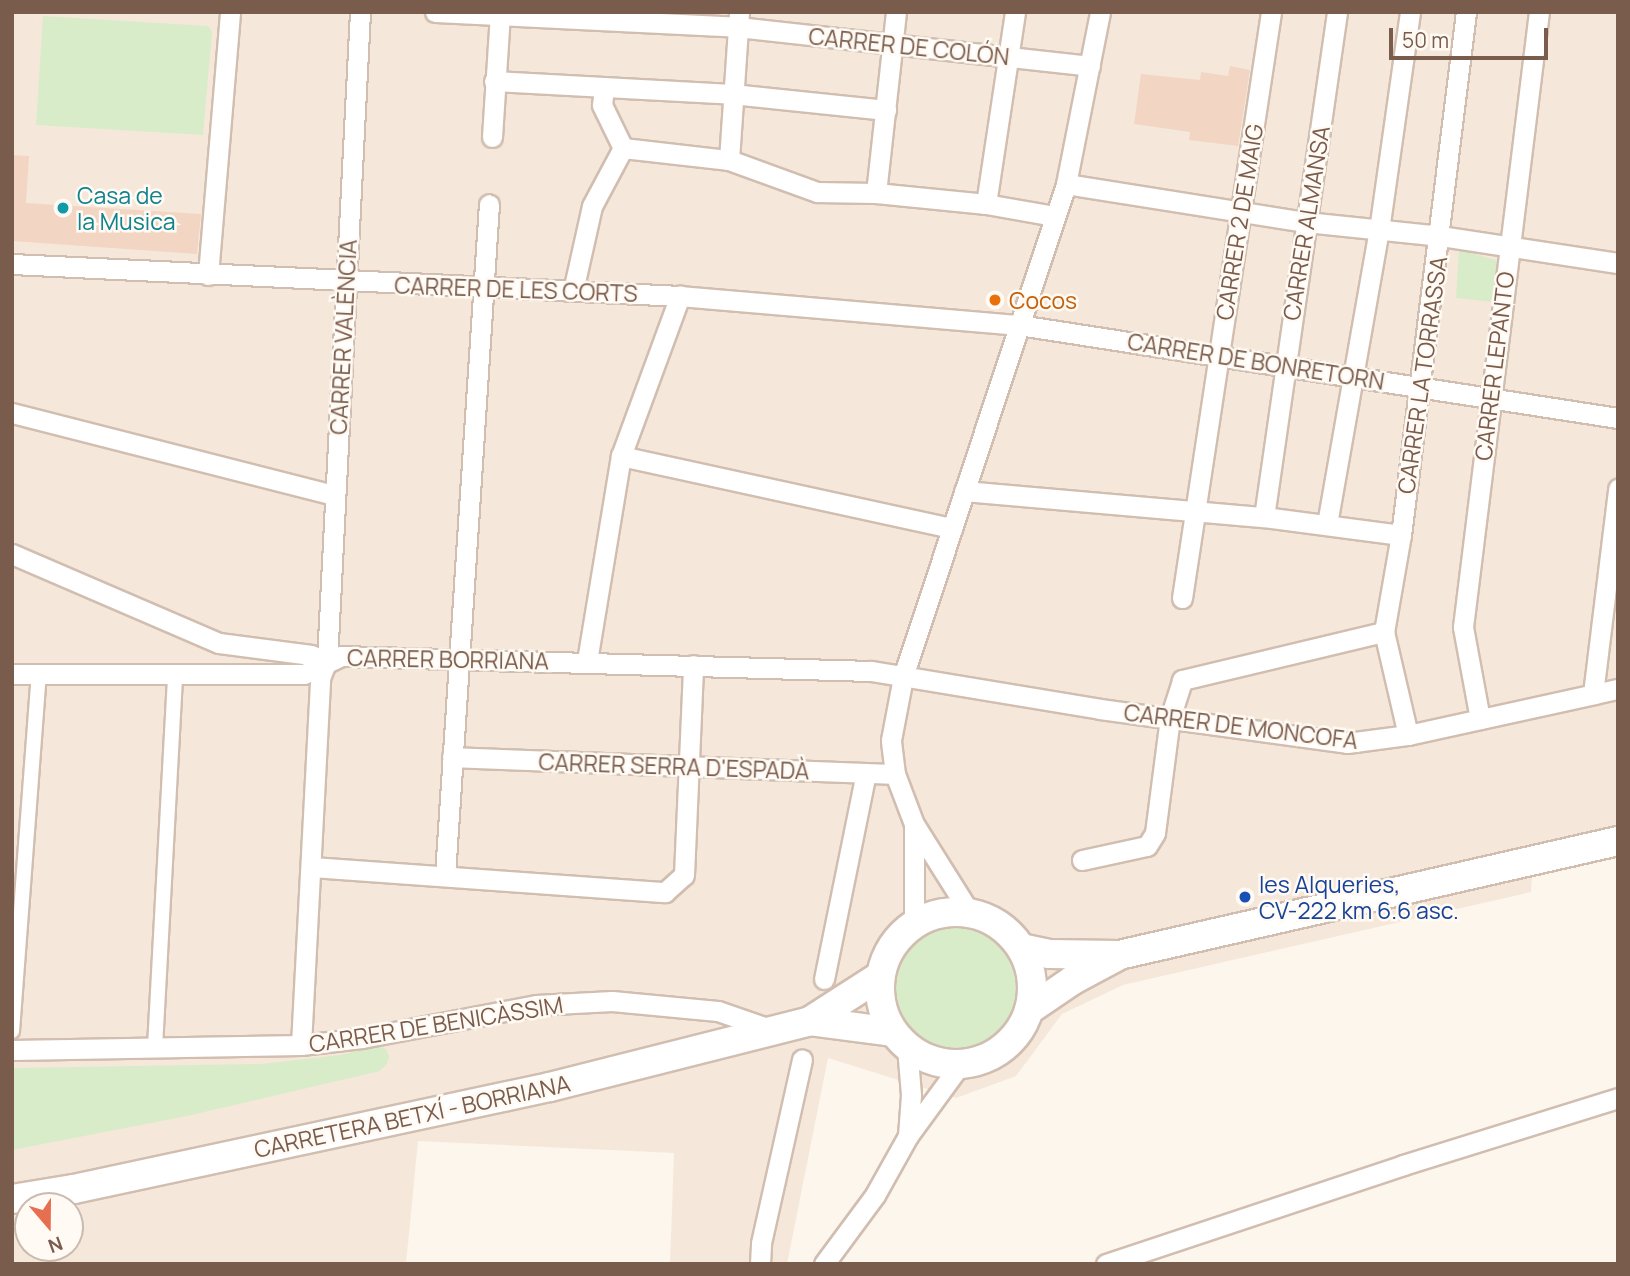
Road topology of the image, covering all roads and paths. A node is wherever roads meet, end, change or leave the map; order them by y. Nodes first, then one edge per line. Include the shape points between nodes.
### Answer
1 (230, 12) edge
2 (360, 12) edge
3 (435, 12) edge
4 (896, 12) edge
5 (1015, 12) edge
6 (1100, 12) edge
7 (1271, 12) edge
8 (1337, 12) edge
9 (1410, 12) edge
10 (1466, 12) edge
11 (1539, 12) edge
12 (500, 14) edge
13 (739, 20) edge
14 (891, 44) junction
15 (1010, 56) junction
16 (1090, 66) junction
17 (494, 81) junction
18 (604, 87) junction
19 (733, 94) junction
20 (886, 110) junction
21 (492, 137) dead end
22 (623, 148) junction
23 (729, 160) junction
24 (1066, 184) junction
25 (876, 193) junction
26 (489, 204) dead end
27 (986, 204) junction
28 (1242, 212) junction
29 (1055, 216) junction
30 (1306, 222) junction
31 (1379, 230) junction
32 (1441, 236) junction
33 (1508, 245) junction
34 (1618, 263) edge
35 (12, 264) edge
36 (208, 275) junction
37 (346, 282) junction
38 (485, 286) junction
39 (573, 291) junction
40 (680, 296) junction
41 (1019, 325) junction
42 (1218, 356) junction
43 (1284, 366) junction
44 (1352, 376) junction
45 (1420, 385) junction
46 (1491, 396) junction
47 (12, 413) edge
48 (1618, 418) edge
49 (621, 456) junction
50 (1618, 489) edge
51 (964, 491) junction
52 (334, 495) junction
53 (1195, 511) junction
54 (1264, 517) junction
55 (1327, 524) junction
56 (952, 528) junction
57 (1401, 535) junction
58 (12, 554) edge
59 (1182, 598) dead end
60 (1384, 632) junction
61 (219, 643) junction
62 (459, 658) junction
63 (327, 661) junction
64 (587, 661) junction
65 (693, 665) junction
66 (12, 674) edge
67 (39, 674) junction
68 (176, 674) junction
69 (217, 676) junction
70 (903, 677) junction
71 (1618, 689) edge
72 (1593, 694) junction
73 (1170, 718) junction
74 (1480, 719) junction
75 (1408, 735) junction
76 (452, 757) junction
77 (687, 768) junction
78 (866, 773) junction
79 (895, 774) junction
80 (914, 824) junction
81 (1618, 841) edge
82 (1082, 860) dead end
83 (312, 867) junction
84 (445, 875) junction
85 (970, 913) junction
86 (914, 924) junction
87 (1021, 948) junction
88 (1119, 955) junction
89 (880, 976) junction
90 (824, 979) dead end
91 (1029, 1010) junction
92 (810, 1021) junction
93 (773, 1030) junction
94 (12, 1031) edge
95 (900, 1040) junction
96 (301, 1045) junction
97 (155, 1047) junction
98 (12, 1050) edge
99 (802, 1060) dead end
100 (960, 1065) junction
101 (1618, 1098) edge
102 (908, 1136) junction
103 (12, 1199) edge
104 (761, 1264) edge
105 (824, 1264) edge
106 (1106, 1264) edge

1 - 36 street
2 - 37 street, CARRER VALÈNCIA
3 - 12 street, CARRER DE COLÓN
4 - 14 street
5 - 15 street
6 - 16 street
7 - 28 street, CARRER 2 DE MAIG
8 - 30 street, CARRER ALMANSA
9 - 31 street
10 - 32 street, CARRER LA TORRASSA
11 - 33 street, CARRER LEPANTO
12 - 13 street, CARRER DE COLÓN
12 - 17 street
13 - 14 street, CARRER DE COLÓN
13 - 19 street
14 - 15 street, CARRER DE COLÓN
14 - 20 street
15 - 16 street, CARRER DE COLÓN
15 - 27 street
16 - 24 street
17 - 18 street
17 - 21 street
18 - 19 street
18 - 22 street via 602,105
19 - 20 street
19 - 23 street
20 - 25 street
22 - 23 street
22 - 39 street via 592,206
23 - 25 street via 817,192
24 - 28 street
24 - 29 street
25 - 27 street
26 - 38 street
27 - 29 street
28 - 30 street
28 - 42 street, CARRER 2 DE MAIG
29 - 41 street
30 - 31 street
30 - 43 street, CARRER ALMANSA
31 - 32 street
31 - 44 street
32 - 33 street
32 - 45 street, CARRER LA TORRASSA
33 - 34 street
33 - 46 street, CARRER LEPANTO
35 - 36 street, CARRER DE LES CORTS
36 - 37 street, CARRER DE LES CORTS
37 - 38 street, CARRER DE LES CORTS
37 - 52 street, CARRER VALÈNCIA
38 - 39 street, CARRER DE LES CORTS
38 - 62 street
39 - 40 street, CARRER DE LES CORTS
40 - 41 street, CARRER DE LES CORTS
40 - 49 street
41 - 42 street, CARRER DE BONRETORN
41 - 51 street
42 - 43 street, CARRER DE BONRETORN
42 - 53 street, CARRER 2 DE MAIG
43 - 44 street, CARRER DE BONRETORN
43 - 54 street, CARRER ALMANSA
44 - 45 street, CARRER DE BONRETORN
44 - 55 street
45 - 46 street, CARRER DE BONRETORN
45 - 57 street, CARRER LA TORRASSA
46 - 48 street, CARRER DE BONRETORN
46 - 74 street, CARRER LEPANTO via 1463,627
47 - 52 street
49 - 56 street
49 - 64 street
50 - 72 street
51 - 53 street
51 - 56 street
52 - 63 street, CARRER VALÈNCIA
53 - 54 street
53 - 59 street, CARRER 2 DE MAIG
54 - 55 street
55 - 57 street
56 - 70 street
57 - 60 street, CARRER LA TORRASSA
58 - 61 street, CARRER BORRIANA
60 - 73 street via 1182,680
60 - 75 street, CARRER LA TORRASSA
61 - 63 street, CARRER BORRIANA
61 - 69 street
62 - 63 street, CARRER BORRIANA via 341,656
62 - 64 street, CARRER BORRIANA
62 - 76 street
63 - 69 street via 304,674
63 - 83 street, CARRER VALÈNCIA via 320,678
64 - 65 street, CARRER BORRIANA
65 - 70 street, CARRER BORRIANA via 871,671
65 - 77 street
66 - 67 street
67 - 68 street
67 - 94 street
68 - 69 street
68 - 97 street
70 - 73 street, CARRER DE MONCOFA
70 - 79 street via 891,740
71 - 72 street, CARRER DE MONCOFA
72 - 74 street, CARRER DE MONCOFA
73 - 75 street, CARRER DE MONCOFA via 1347,743
73 - 82 street via 1155,833 1147,846
74 - 75 street, CARRER DE MONCOFA
76 - 77 street, CARRER SERRA D'ESPADÀ
76 - 84 street
77 - 78 street, CARRER SERRA D'ESPADÀ
77 - 84 street via 684,875 665,892
78 - 79 street, CARRER SERRA D'ESPADÀ
78 - 90 street
79 - 80 street
80 - 85 street
80 - 86 street
81 - 88 main road
83 - 84 street
83 - 96 street, CARRER VALÈNCIA
85 - 86 main road via 932,916
85 - 87 main road via 1008,932
86 - 89 main road via 898,938
87 - 88 main road via 1049,954
87 - 91 main road via 1030,968
88 - 91 main road
89 - 92 main road, CARRETERA BETXÍ - BORRIANA
89 - 95 main road via 884,1015
91 - 100 main road via 1019,1031 1003,1048 983,1060
92 - 93 main road, CARRETERA BETXÍ - BORRIANA
92 - 95 main road, CARRETERA BETXÍ - BORRIANA
93 - 96 street, CARRER DE BENICÀSSIM via 718,1011 612,1001 536,1005
93 - 103 main road, CARRETERA BETXÍ - BORRIANA via 550,1087
95 - 100 main road via 923,1058
95 - 102 street via 911,1095
96 - 97 street, CARRER DE BENICÀSSIM
97 - 98 street, CARRER DE BENICÀSSIM
99 - 104 street via 761,1243
100 - 102 street
101 - 106 street
102 - 105 street via 875,1195

